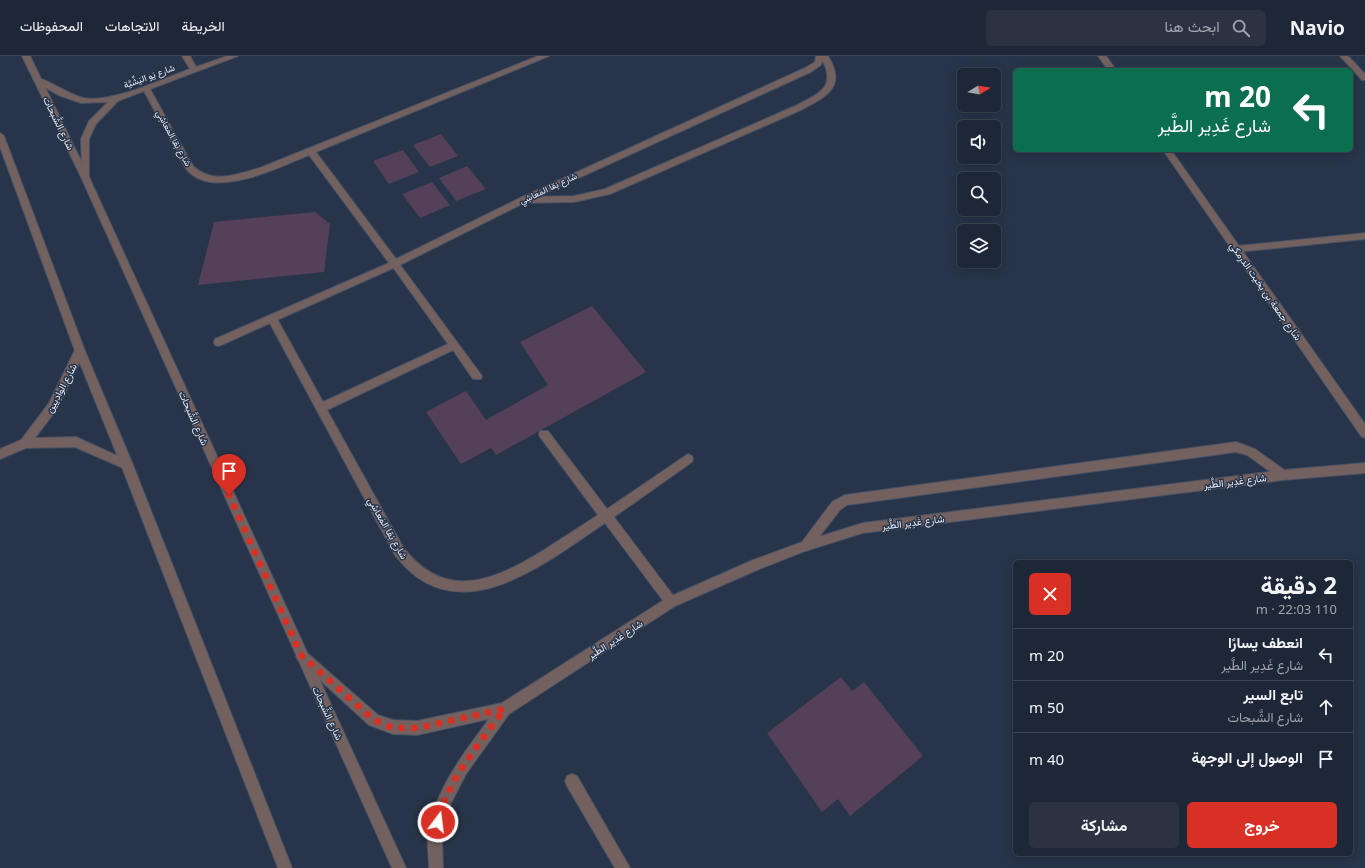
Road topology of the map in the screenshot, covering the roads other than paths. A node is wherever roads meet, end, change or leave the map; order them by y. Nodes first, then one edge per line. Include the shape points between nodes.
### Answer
1 (26, 56) edge
2 (186, 56) edge
3 (234, 56) edge
4 (545, 56) edge
5 (820, 56) edge
6 (824, 56) edge
7 (1102, 56) edge
8 (1344, 56) edge
9 (1111, 68) edge
10 (194, 70) junction
11 (1365, 78) edge
12 (37, 79) junction
13 (146, 88) junction
14 (115, 99) junction
15 (0, 136) edge
16 (310, 150) junction
17 (1168, 152) edge
18 (85, 177) junction
19 (523, 200) junction
20 (1365, 236) edge
21 (1237, 249) junction
22 (395, 264) junction
23 (272, 318) junction
24 (219, 342) dead end
25 (454, 345) junction
26 (80, 351) junction
27 (477, 376) dead end
28 (321, 408) junction
29 (1365, 432) edge
30 (544, 434) dead end
31 (25, 443) junction
32 (0, 454) edge
33 (688, 459) dead end
34 (127, 465) junction
35 (1365, 468) edge
36 (1283, 475) junction
37 (607, 516) junction
38 (804, 546) junction
39 (671, 602) junction
40 (301, 655) junction
41 (504, 709) junction
42 (572, 781) dead end
43 (285, 868) edge
44 (399, 868) edge
45 (436, 868) edge
46 (623, 868) edge

1 - 12 street, شارع الشَّبحات
2 - 10 street
3 - 10 street, شارع يَو اليَشِّيَّة
4 - 16 street, شارع نِقا المَعاشِي
5 - 19 street, شارع نِقا المَعاشِي via 818,63 808,70
6 - 19 street via 831,66 834,77 830,88 818,98 798,108 607,192 574,199
7 - 9 street
8 - 11 street
10 - 13 street, شارع يَو اليَشِّيَّة
12 - 14 street, شارع يَو اليَشِّيَّة via 61,93 84,101
12 - 18 street, شارع الشَّبحات
13 - 14 street, شارع يَو اليَشِّيَّة
13 - 16 street, شارع نِقا المَعاشِي via 196,175 207,179 236,178
14 - 18 street, شارع يَو اليَشِّيَّة via 92,123 86,139
15 - 26 street
16 - 22 street
17 - 21 street, شارع جمعة بن بخيت الدرمكي
18 - 40 street, شارع الشَّبحات
19 - 22 street, شارع نِقا المَعاشِي
20 - 21 street
21 - 29 street, شارع جمعة بن بخيت الدرمكي
22 - 23 street, شارع نِقا المَعاشِي
22 - 25 street
23 - 24 street, شارع نِقا المَعاشِي
23 - 28 street, شارع نِقا المَعاشِي
25 - 27 street
25 - 28 street
26 - 31 street, شارع الوادِيين via 53,406
26 - 34 street
28 - 37 street, شارع نِقا المَعاشِي via 398,551 412,567 430,579 453,586 478,586 502,580
30 - 37 street
31 - 32 street, شارع الوادِيين
31 - 34 street, شارع الوادِيين via 76,442
33 - 37 street, شارع نِقا المَعاشِي
34 - 43 street
35 - 36 street, شارع غَدِير الطَّير
36 - 38 street, شارع غَدِير الطَّير via 863,528
36 - 38 street via 1251,452 1236,447 845,500 836,506
37 - 39 street
38 - 39 street, شارع غَدِير الطَّير
39 - 41 street, شارع غَدِير الطَّير
40 - 41 street, شارع غَدِير الطَّير via 374,720 393,728 417,728
40 - 44 street, شارع الشَّبحات
41 - 45 street, شارع غَدِير الطَّير via 453,783 442,806 435,837
42 - 46 street

